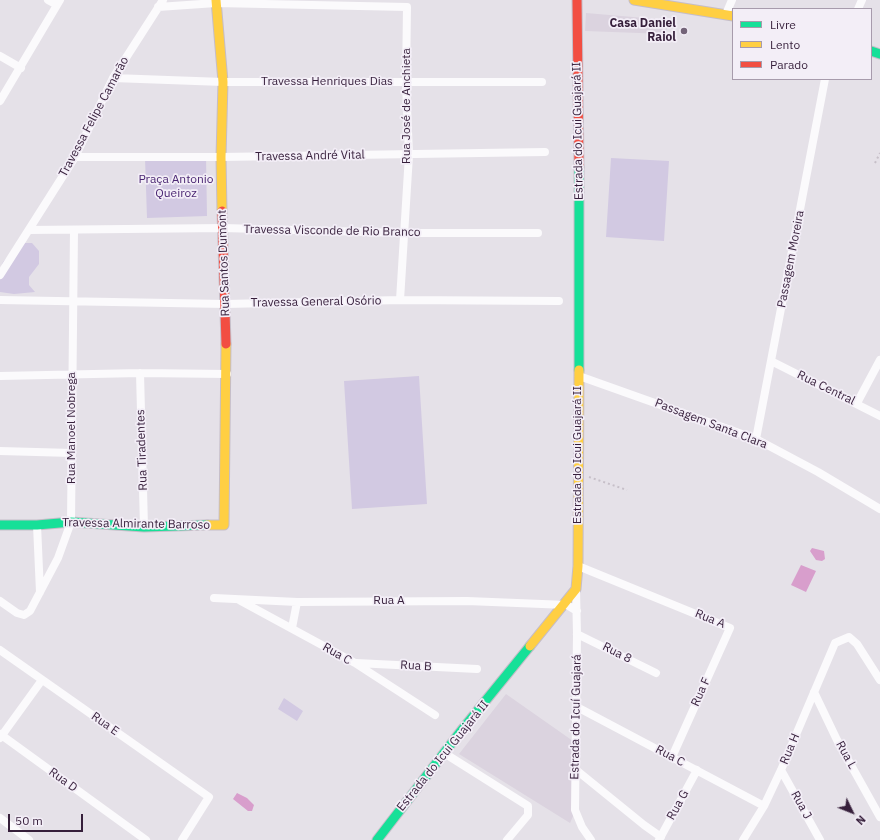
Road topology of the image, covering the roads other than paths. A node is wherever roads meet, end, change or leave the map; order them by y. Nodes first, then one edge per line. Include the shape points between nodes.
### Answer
1 (48, 0) edge
2 (576, 0) edge
3 (634, 0) edge
4 (732, 0) edge
5 (654, 1) edge
6 (58, 2) edge
7 (216, 2) edge
8 (161, 4) edge
9 (730, 15) edge
10 (0, 56) edge
11 (21, 68) junction
12 (112, 78) junction
13 (825, 80) edge
14 (223, 82) junction
15 (542, 82) dead end
16 (406, 83) junction
17 (0, 101) edge
18 (545, 152) dead end
19 (409, 155) junction
20 (76, 157) junction
21 (221, 157) junction
22 (223, 228) junction
23 (29, 230) junction
24 (74, 230) junction
25 (403, 233) junction
26 (538, 233) dead end
27 (0, 275) edge
28 (0, 300) edge
29 (400, 300) junction
30 (559, 301) dead end
31 (74, 302) junction
32 (226, 304) junction
33 (880, 360) edge
34 (771, 361) junction
35 (140, 373) junction
36 (227, 374) junction
37 (72, 375) junction
38 (0, 376) edge
39 (579, 376) junction
40 (857, 403) junction
41 (880, 416) edge
42 (756, 439) junction
43 (0, 451) edge
44 (72, 453) junction
45 (880, 509) edge
46 (71, 522) junction
47 (0, 525) edge
48 (37, 525) junction
49 (224, 525) joint
50 (144, 527) junction
51 (578, 566) junction
52 (576, 589) junction
53 (40, 593) junction
54 (214, 598) dead end
55 (236, 599) junction
56 (0, 601) edge
57 (297, 602) junction
58 (563, 606) junction
59 (576, 611) junction
60 (292, 628) junction
61 (730, 628) joint
62 (578, 634) junction
63 (0, 650) edge
64 (355, 663) junction
65 (477, 669) dead end
66 (656, 673) dead end
67 (42, 680) junction
68 (880, 680) edge
69 (814, 692) junction
70 (577, 707) junction
71 (435, 715) dead end
72 (1, 736) edge
73 (444, 753) junction
74 (672, 757) junction
75 (576, 768) junction
76 (697, 770) junction
77 (781, 770) junction
78 (764, 806) junction
79 (880, 817) edge
80 (0, 818) edge
81 (660, 838) edge
82 (29, 840) edge
83 (146, 840) edge
84 (182, 840) edge
85 (377, 840) edge
86 (507, 840) edge
87 (591, 840) edge
88 (743, 840) edge
89 (820, 840) edge

1 - 6 street
2 - 39 main road, Estrada do Icui Guajará II via 580,232
3 - 5 main road
4 - 9 street
5 - 9 main road
6 - 11 street
7 - 8 street
7 - 14 main road, Rua Santos Dumont
7 - 16 street, Rua José de Anchieta via 407,7
8 - 12 street, Travessa Felipe Camarão
10 - 11 street
11 - 17 street
12 - 14 street, Travessa Henriques Dias
12 - 20 street, Travessa Felipe Camarão
13 - 34 street, Passagem Moreira
14 - 16 street, Travessa Henriques Dias
14 - 21 main road, Rua Santos Dumont
15 - 16 street, Travessa Henriques Dias
16 - 19 street, Rua José de Anchieta
18 - 19 street, Travessa André Vital
19 - 21 street, Travessa André Vital
19 - 25 street, Rua José de Anchieta
20 - 21 street, Travessa André Vital
20 - 23 street, Travessa Felipe Camarão
21 - 22 main road, Rua Santos Dumont
22 - 24 street, Travessa Visconde de Rio Branco
22 - 25 street, Travessa Visconde de Rio Branco
22 - 32 main road, Rua Santos Dumont
23 - 24 street, Travessa Visconde de Rio Branco
23 - 27 street, Travessa Felipe Camarão
24 - 31 street, Rua Manoel Nobrega
25 - 26 street, Travessa Visconde de Rio Branco
25 - 29 street, Rua José de Anchieta
28 - 31 street, Travessa General Osório
29 - 30 street, Travessa General Osório
29 - 32 street, Travessa General Osório
31 - 32 street, Travessa General Osório
31 - 37 street, Rua Manoel Nobrega
32 - 36 main road, Rua Santos Dumont
33 - 40 street
34 - 40 street, Rua Central
34 - 42 street, Passagem Moreira
35 - 36 street
35 - 37 street
35 - 50 street, Rua Tiradentes
36 - 49 main road, Rua Santos Dumont
37 - 38 street
37 - 44 street, Rua Manoel Nobrega
39 - 42 street, Passagem Santa Clara
39 - 51 main road, Estrada do Icui Guajará II
40 - 41 street, Rua Central
42 - 45 street, Passagem Santa Clara
43 - 44 street
44 - 46 street, Rua Manoel Nobrega
46 - 48 main road, Travessa Almirante Barroso
46 - 50 main road, Travessa Almirante Barroso
46 - 53 street, Rua Manoel Nobrega via 58,558
47 - 48 main road, Travessa Almirante Barroso
48 - 53 street
49 - 50 main road, Travessa Almirante Barroso
51 - 52 main road, Estrada do Icui Guajará II
51 - 61 street, Rua A
52 - 58 main road, Estrada do Icui Guajará II
52 - 59 street, Estrada do Icuí Guajará
53 - 56 street, Rua Manoel Nobrega via 30,611 24,615
54 - 55 street, Rua A
55 - 57 street, Rua A
55 - 60 street, Rua C
57 - 58 street, Rua A via 467,601
57 - 60 street
58 - 59 street, Rua A via 569,605
58 - 73 main road, Estrada do Icui Guajará II
59 - 62 street, Estrada do Icuí Guajará
60 - 64 street, Rua C
61 - 74 street, Rua F
62 - 66 street, Rua 8
62 - 70 street, Estrada do Icuí Guajará
63 - 67 street, Rua E
64 - 65 street, Rua B
64 - 71 street, Rua C
67 - 72 street
67 - 84 street, Rua E via 209,797
68 - 69 street, Rua H via 858,644 849,638 835,642
69 - 77 street, Rua H
69 - 79 street, Rua L via 837,740
70 - 74 street, Rua C
70 - 75 street, Estrada do Icuí Guajará
72 - 83 street, Rua D
73 - 85 main road, Estrada do Icui Guajará II
73 - 86 street via 528,806 528,815
74 - 76 street, Rua C
75 - 81 street
75 - 87 street, Estrada do Icuí Guajará via 576,810 582,827
76 - 78 street, Rua C
76 - 81 street, Rua G
77 - 78 street, Rua H
77 - 89 street, Rua J
78 - 88 street, Rua H
80 - 82 street

